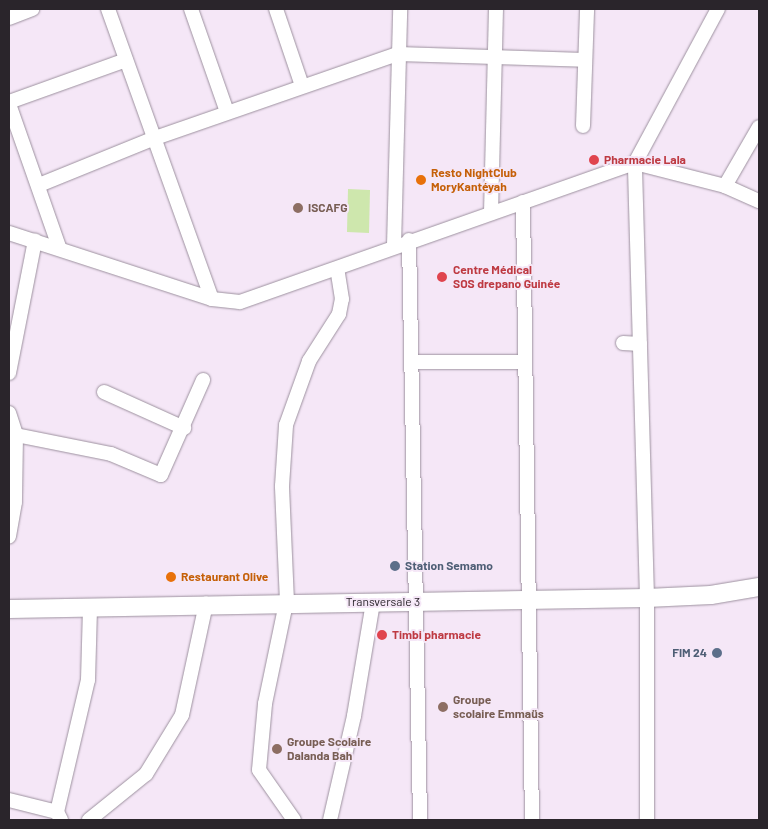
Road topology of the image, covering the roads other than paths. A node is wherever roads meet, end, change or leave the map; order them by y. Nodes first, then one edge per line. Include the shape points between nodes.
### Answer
1 (32, 9) edge
2 (108, 9) edge
3 (191, 9) edge
4 (276, 9) edge
5 (400, 9) edge
6 (496, 9) edge
7 (587, 9) edge
8 (718, 9) edge
9 (9, 18) edge
10 (398, 54) junction
11 (494, 56) junction
12 (126, 60) junction
13 (585, 60) junction
14 (302, 86) junction
15 (9, 103) edge
16 (227, 112) junction
17 (583, 126) dead end
18 (759, 127) edge
19 (155, 138) junction
20 (635, 162) junction
21 (38, 185) junction
22 (725, 186) junction
23 (759, 201) edge
24 (523, 202) junction
25 (491, 213) junction
26 (9, 233) edge
27 (409, 240) junction
28 (35, 241) junction
29 (394, 246) junction
30 (58, 247) junction
31 (337, 268) junction
32 (212, 299) junction
33 (623, 342) dead end
34 (640, 344) junction
35 (411, 362) junction
36 (524, 362) junction
37 (9, 373) edge
38 (203, 380) dead end
39 (104, 392) dead end
40 (9, 413) edge
41 (184, 428) junction
42 (16, 436) junction
43 (9, 536) edge
44 (759, 587) edge
45 (647, 598) junction
46 (529, 601) junction
47 (373, 602) junction
48 (417, 603) junction
49 (206, 604) junction
50 (286, 605) junction
51 (90, 607) junction
52 (9, 609) edge
53 (9, 800) edge
54 (59, 816) edge
55 (95, 819) edge
56 (294, 820) edge
57 (330, 820) edge
58 (420, 820) edge
59 (532, 820) edge
60 (647, 820) edge

1 - 9 street
2 - 12 street
3 - 16 street
4 - 14 street
5 - 10 street
6 - 11 street
7 - 13 street
8 - 20 street
10 - 11 street
10 - 14 street
10 - 29 street
11 - 13 street
11 - 25 street
12 - 15 street
12 - 19 street
13 - 17 street
14 - 16 street
15 - 21 street
16 - 19 street
18 - 22 street
19 - 21 street
19 - 32 street
20 - 22 street
20 - 24 street
20 - 34 street
21 - 30 street
22 - 23 street
24 - 25 street
24 - 36 street
25 - 27 street
26 - 28 street
27 - 29 street
27 - 35 street
28 - 30 street
28 - 37 street
29 - 31 street
30 - 32 street
31 - 32 street via 240,302
31 - 50 street via 342,299 338,314 308,361 286,425 282,486
33 - 34 street
34 - 45 street
35 - 36 street
35 - 48 street
36 - 46 street
38 - 41 street
39 - 41 street
40 - 42 street
41 - 42 street via 166,472 156,476 111,454
42 - 43 street via 15,502
44 - 45 main road, Transversale 3 via 711,595
45 - 46 main road, Transversale 3
45 - 60 street
46 - 48 main road, Transversale 3
46 - 59 street
47 - 48 main road, Transversale 3
47 - 50 main road, Transversale 3
47 - 57 street via 354,716
48 - 58 street
49 - 50 main road, Transversale 3
49 - 51 main road, Transversale 3
49 - 55 street via 182,715 146,774
50 - 56 street via 265,704 260,770
51 - 52 main road, Transversale 3
51 - 54 street via 88,680
53 - 54 street

